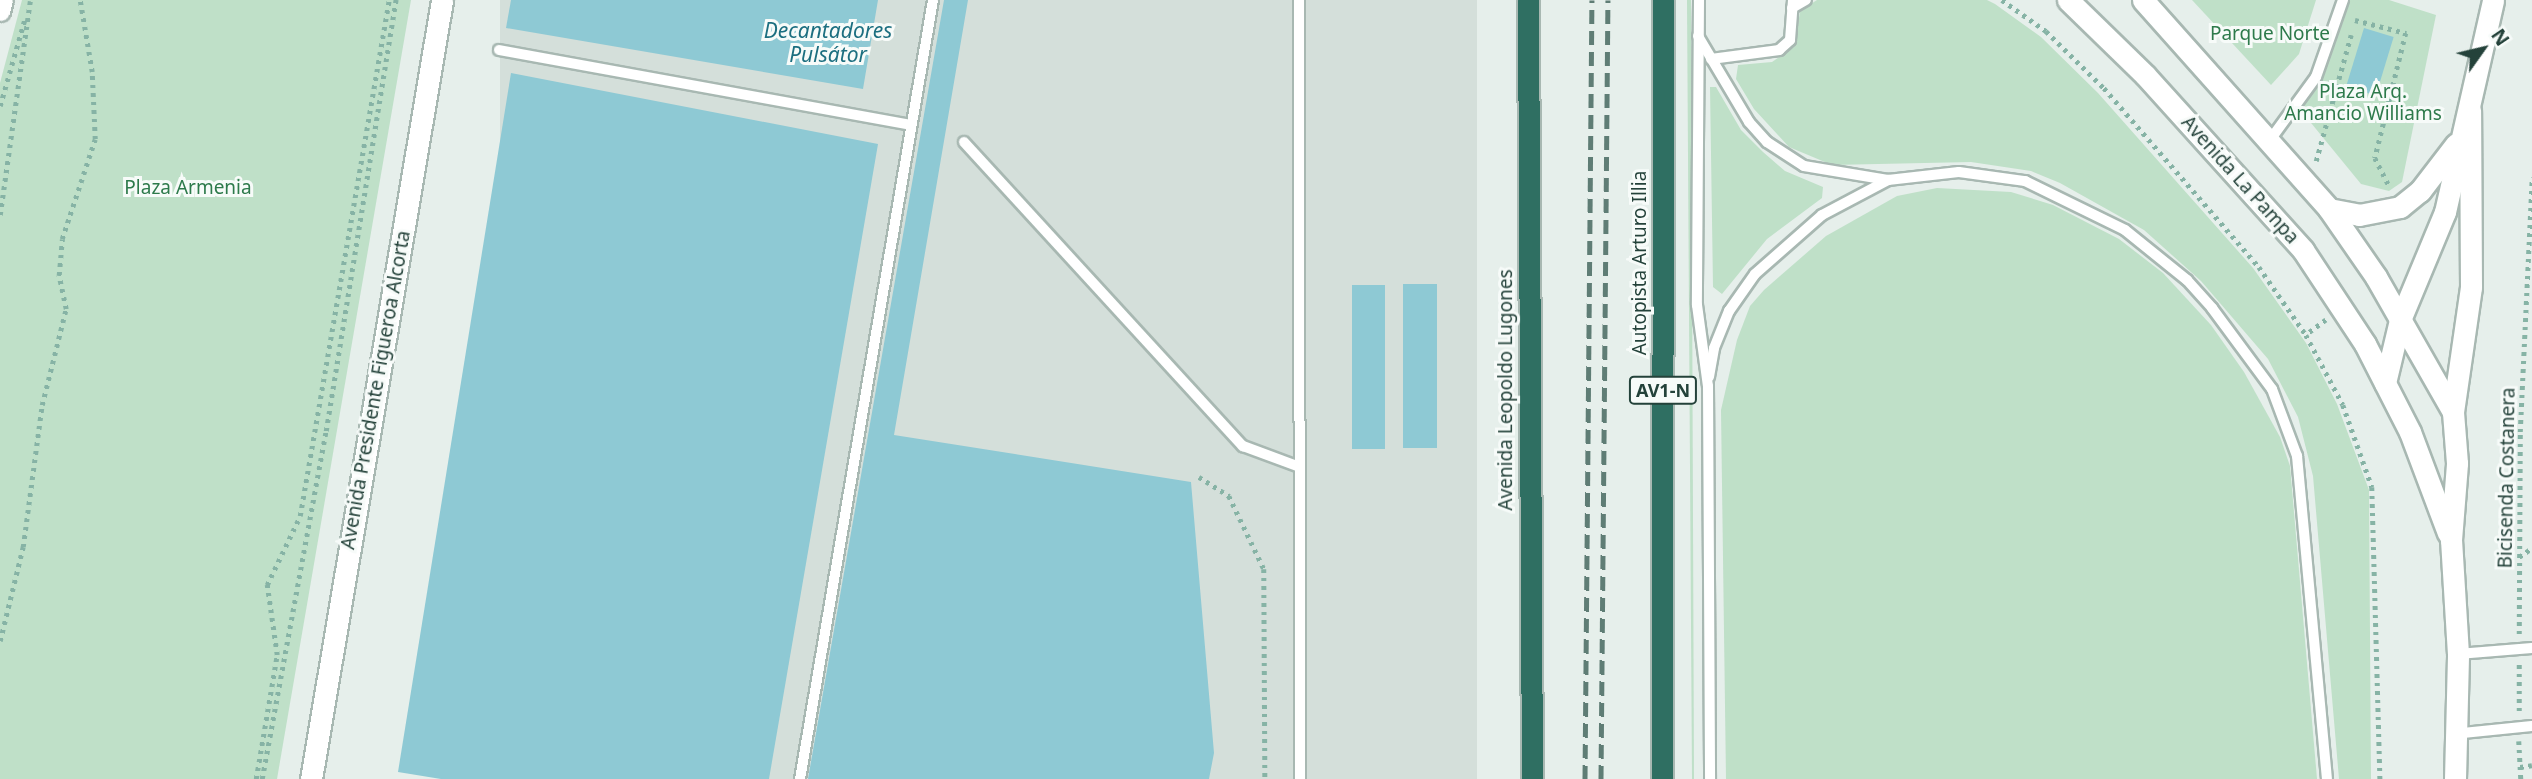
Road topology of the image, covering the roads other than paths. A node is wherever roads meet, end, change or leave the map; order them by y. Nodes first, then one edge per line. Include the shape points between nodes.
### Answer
1 (4, 0) edge
2 (442, 0) edge
3 (933, 0) edge
4 (1299, 0) edge
5 (1528, 0) edge
6 (1663, 0) edge
7 (1699, 0) edge
8 (1806, 0) edge
9 (2068, 0) edge
10 (2143, 0) edge
11 (2343, 0) edge
12 (2493, 0) edge
13 (1793, 4) edge
14 (0, 11) edge
15 (1698, 36) junction
16 (499, 50) dead end
17 (1712, 59) junction
18 (2470, 110) junction
19 (911, 125) junction
20 (2463, 133) junction
21 (2270, 140) junction
22 (964, 142) dead end
23 (1888, 180) junction
24 (2329, 209) junction
25 (2400, 320) junction
26 (2385, 383) junction
27 (1708, 386) junction
28 (2453, 412) junction
29 (1297, 466) junction
30 (2451, 540) junction
31 (2532, 648) edge
32 (2458, 654) junction
33 (2532, 726) edge
34 (2453, 734) junction
35 (311, 779) edge
36 (800, 779) edge
37 (1300, 779) edge
38 (1532, 779) edge
39 (1662, 779) edge
40 (1710, 779) edge
41 (2328, 779) edge
42 (2455, 779) edge

1 - 14 street
2 - 35 main road, Avenida Presidente Figueroa Alcorta
3 - 19 lane
4 - 29 lane
5 - 38 highway, Avenida Leopoldo Lugones
6 - 39 highway, Autopista Arturo Illia / AV1-N
7 - 15 lane
8 - 13 lane
9 - 26 main road, Avenida La Pampa via 2120,48 2266,207 2343,307
10 - 21 main road
11 - 21 lane via 2316,77
12 - 18 main road
13 - 17 lane via 1790,40 1779,50
15 - 17 lane
15 - 27 lane via 1698,305
16 - 19 lane
17 - 23 lane via 1749,122 1783,155 1824,173
18 - 20 main road
18 - 28 main road via 2471,287
19 - 36 lane
20 - 24 main road via 2420,191 2400,207 2359,215
20 - 25 main road via 2435,244
21 - 24 main road
22 - 29 lane via 1242,446
23 - 27 lane via 1822,215 1755,274 1729,311 1714,348
23 - 41 lane via 1991,173 2025,181 2092,210 2154,251 2187,280 2256,362 2286,419 2303,487
24 - 25 main road
25 - 26 main road
25 - 28 main road
26 - 30 main road, Avenida La Pampa via 2410,432
27 - 40 lane
28 - 30 main road via 2457,463
29 - 37 lane
30 - 32 main road
31 - 32 lane
32 - 34 main road
33 - 34 lane
34 - 42 main road

